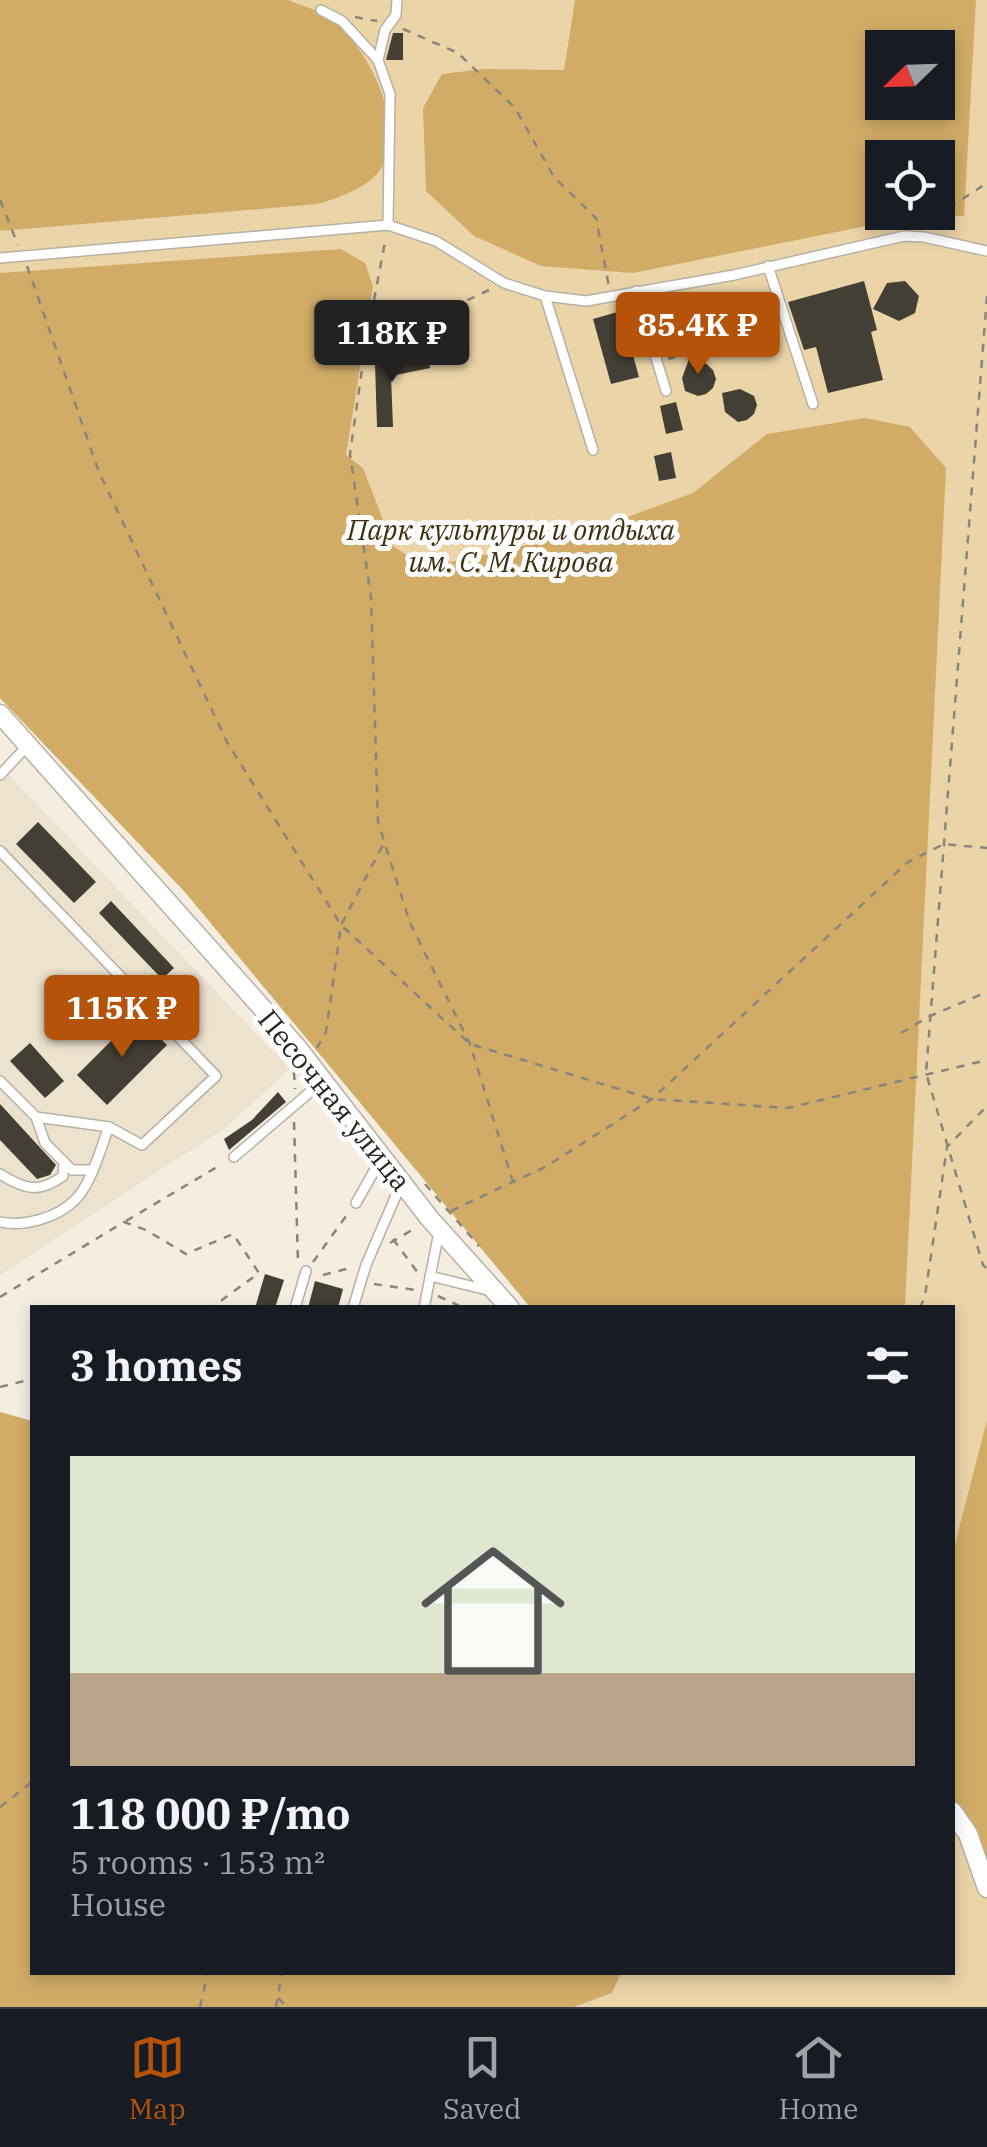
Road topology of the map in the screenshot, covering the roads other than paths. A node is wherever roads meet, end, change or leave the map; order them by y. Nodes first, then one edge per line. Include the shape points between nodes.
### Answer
1 (397, 0) edge
2 (321, 10) dead end
3 (378, 60) junction
4 (388, 225) junction
5 (987, 251) edge
6 (0, 258) edge
7 (768, 266) junction
8 (636, 291) junction
9 (545, 296) junction
10 (666, 391) dead end
11 (813, 404) dead end
12 (593, 450) dead end
13 (0, 714) edge
14 (28, 745) junction
15 (0, 776) edge
16 (0, 851) edge
17 (323, 1080) junction
18 (0, 1081) edge
19 (36, 1117) junction
20 (109, 1127) junction
21 (234, 1157) road end
22 (382, 1157) junction
23 (64, 1162) junction
24 (91, 1170) junction
25 (0, 1174) edge
26 (402, 1182) junction
27 (356, 1203) road end
28 (0, 1222) edge
29 (440, 1230) junction
30 (302, 1271) road end
31 (429, 1284) junction
32 (496, 1292) junction
33 (296, 1305) edge
34 (354, 1305) edge
35 (425, 1305) edge
36 (507, 1305) edge
37 (955, 1815) edge
38 (987, 1888) edge

1 - 3 lane
2 - 3 lane via 342,21
3 - 4 lane via 390,94
4 - 6 lane
4 - 9 lane via 436,241 504,283
5 - 7 lane via 904,236
7 - 8 lane
7 - 11 lane
8 - 9 lane via 586,301
8 - 10 lane
9 - 12 lane
13 - 14 street, Песочная улица
14 - 15 lane
14 - 17 street, Песочная улица
16 - 20 lane via 216,1076 142,1146
17 - 21 lane
17 - 22 street, Песочная улица
18 - 19 lane
19 - 20 lane
19 - 23 lane via 45,1142
20 - 24 lane
22 - 26 street, Песочная улица
22 - 27 lane
23 - 24 lane via 72,1170
23 - 25 lane via 63,1176 34,1190
24 - 28 lane via 75,1200 44,1218
26 - 29 street, Песочная улица
26 - 34 lane
29 - 31 lane
29 - 32 street, Песочная улица
30 - 33 lane
31 - 32 lane
31 - 35 lane
32 - 36 street, Песочная улица
37 - 38 street

